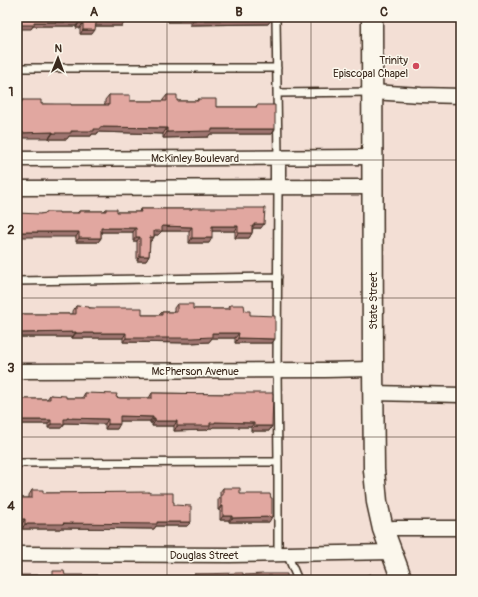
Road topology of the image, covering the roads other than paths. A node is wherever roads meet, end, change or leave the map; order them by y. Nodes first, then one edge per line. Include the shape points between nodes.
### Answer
1 (276, 17) edge
2 (372, 17) edge
3 (17, 68) edge
4 (277, 68) junction
5 (372, 92) junction
6 (277, 93) junction
7 (461, 96) edge
8 (372, 157) junction
9 (278, 158) junction
10 (17, 159) edge
11 (372, 187) junction
12 (17, 188) edge
13 (278, 188) junction
14 (278, 277) junction
15 (17, 281) edge
16 (373, 369) junction
17 (17, 371) edge
18 (277, 371) junction
19 (373, 393) junction
20 (461, 395) edge
21 (278, 462) junction
22 (17, 463) edge
23 (461, 528) edge
24 (383, 529) junction
25 (391, 552) junction
26 (17, 554) edge
27 (282, 554) junction
28 (298, 580) edge
29 (402, 580) edge

1 - 4 lane
2 - 5 street, State Street
3 - 4 lane
4 - 6 lane
5 - 6 lane
5 - 7 street
5 - 8 street, State Street
6 - 9 lane
8 - 9 street, McKinley Boulevard
8 - 11 street, State Street
9 - 10 street, McKinley Boulevard
9 - 13 street
11 - 13 street
11 - 16 street, State Street
12 - 13 street
13 - 14 lane
14 - 15 lane
14 - 18 lane
16 - 18 street, McPherson Avenue
16 - 19 street, State Street
17 - 18 street, McPherson Avenue
18 - 21 lane
19 - 20 street
19 - 24 street, State Street via 374,470
21 - 22 lane
21 - 27 lane
23 - 24 street
24 - 25 street, State Street
25 - 27 street, Douglas Street
25 - 29 street, State Street
26 - 27 street, Douglas Street
27 - 28 lane

